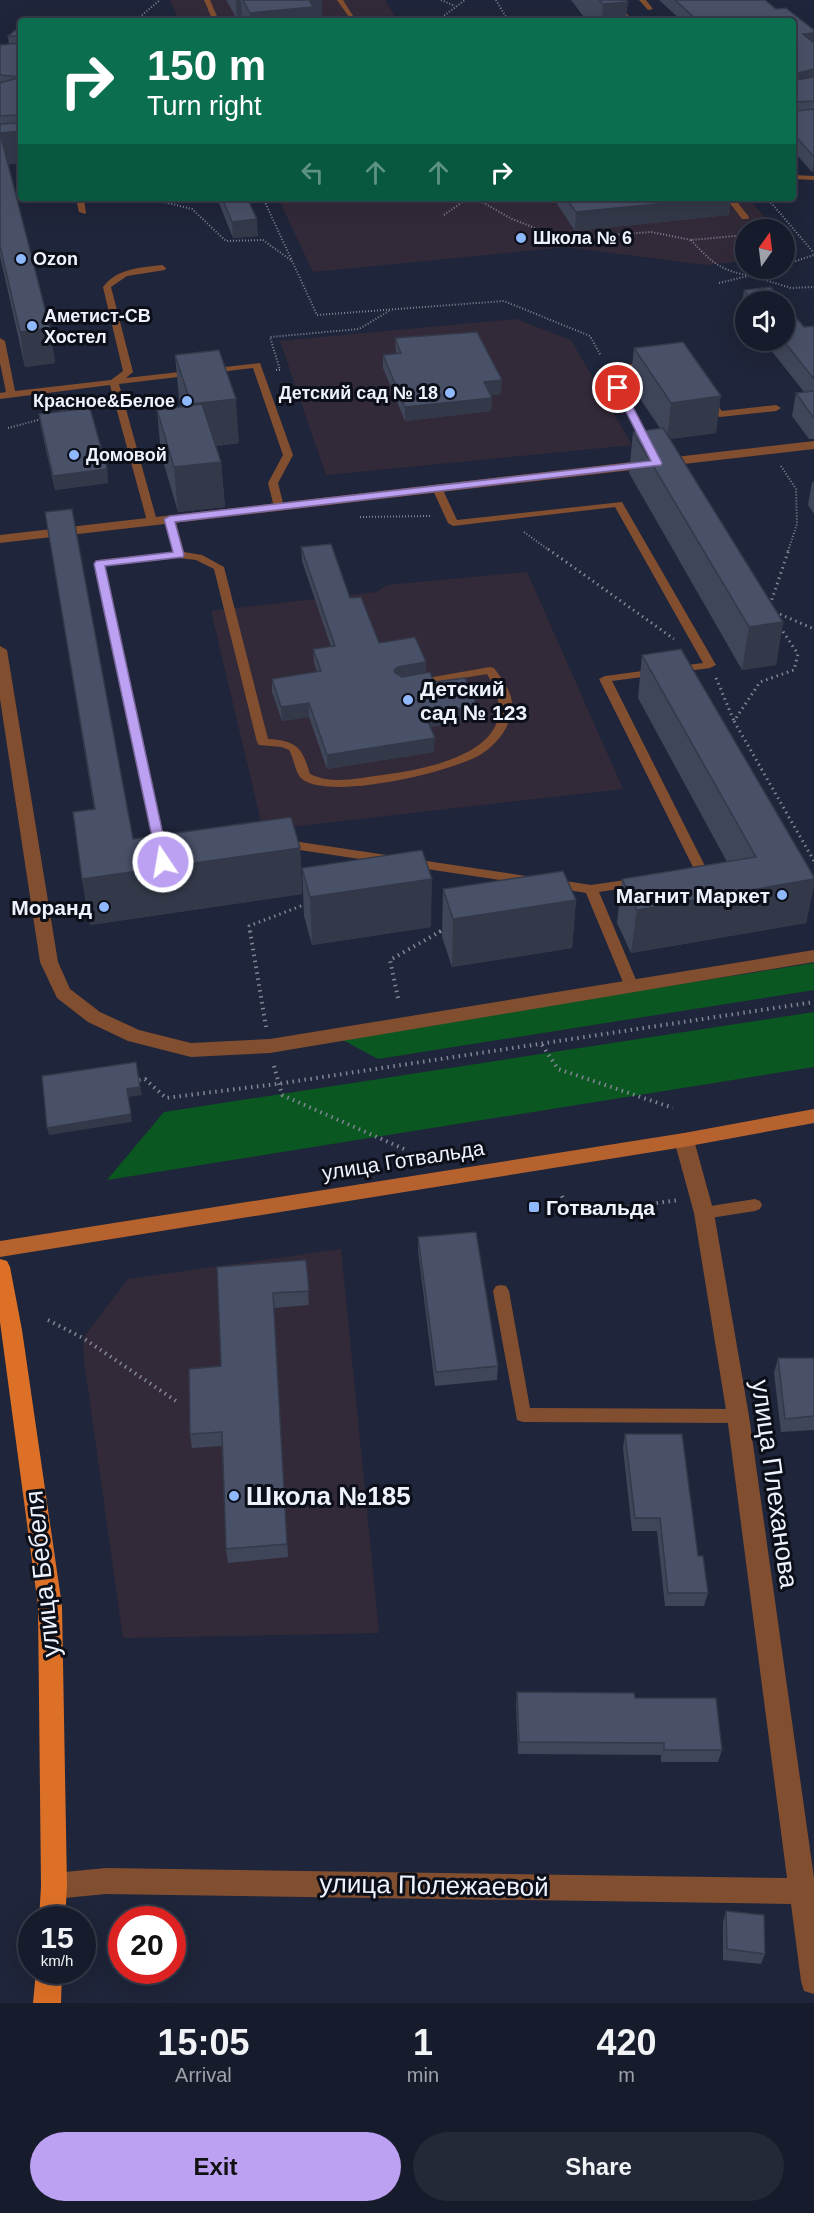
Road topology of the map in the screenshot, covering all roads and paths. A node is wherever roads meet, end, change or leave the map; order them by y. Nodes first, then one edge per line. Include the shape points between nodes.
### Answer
1 (160, 0) edge
2 (207, 0) edge
3 (340, 0) edge
4 (441, 0) edge
5 (465, 0) edge
6 (496, 0) edge
7 (611, 0) edge
8 (642, 0) edge
9 (455, 6) junction
10 (650, 9) dead end
11 (139, 18) edge
12 (215, 18) edge
13 (353, 18) edge
14 (441, 18) edge
15 (507, 18) edge
16 (627, 18) edge
17 (796, 177) edge
18 (814, 178) edge
19 (81, 201) edge
20 (160, 201) edge
21 (263, 201) edge
22 (464, 201) edge
23 (480, 201) edge
24 (732, 201) edge
25 (770, 201) edge
26 (83, 212) dead end
27 (444, 215) dead end
28 (745, 217) dead end
29 (735, 236) edge
30 (691, 240) junction
31 (814, 254) edge
32 (795, 261) edge
33 (292, 262) junction
34 (162, 268) dead end
35 (735, 274) edge
36 (738, 279) edge
37 (762, 279) edge
38 (719, 283) dead end
39 (814, 287) edge
40 (0, 341) edge
41 (657, 365) edge
42 (609, 369) junction
43 (114, 382) junction
44 (700, 388) edge
45 (11, 395) junction
46 (0, 396) edge
47 (776, 408) dead end
48 (814, 445) edge
49 (771, 450) junction
50 (657, 463) junction
51 (437, 488) junction
52 (279, 507) junction
53 (449, 515) junction
54 (357, 517) dead end
55 (504, 517) junction
56 (170, 519) junction
57 (152, 521) junction
58 (0, 539) edge
59 (179, 555) junction
60 (762, 599) edge
61 (769, 609) junction
62 (814, 629) edge
63 (0, 650) edge
64 (710, 665) junction
65 (402, 685) edge
66 (734, 721) junction
67 (269, 848) edge
68 (174, 860) edge
69 (814, 861) edge
70 (680, 875) edge
71 (646, 880) edge
72 (591, 889) junction
73 (312, 902) edge
74 (456, 923) edge
75 (814, 956) edge
76 (632, 987) junction
77 (398, 998) dead end
78 (814, 1002) edge
79 (266, 1027) dead end
80 (542, 1045) junction
81 (273, 1063) dead end
82 (139, 1080) edge
83 (277, 1084) junction
84 (673, 1108) dead end
85 (814, 1116) edge
86 (684, 1140) junction
87 (405, 1149) dead end
88 (562, 1196) dead end
89 (702, 1205) junction
90 (754, 1205) dead end
91 (0, 1249) edge
92 (0, 1267) edge
93 (501, 1291) dead end
94 (48, 1320) dead end
95 (176, 1401) dead end
96 (738, 1416) junction
97 (54, 1886) junction
98 (808, 1890) edge
99 (53, 1906) edge
100 (814, 1981) edge
101 (48, 1984) edge
102 (47, 2003) edge

1 - 11 path
2 - 12 lane
3 - 13 lane
4 - 9 path
5 - 9 path
6 - 15 path
7 - 16 lane
8 - 10 lane
9 - 14 path
17 - 18 lane
19 - 26 lane
20 - 33 path via 192,209 226,242 263,240
21 - 33 path
22 - 27 path
23 - 30 path via 512,219 563,239 651,232
24 - 28 lane
25 - 31 path
29 - 30 path
30 - 35 path via 724,272
31 - 32 path
33 - 42 path via 317,315 504,302 590,336
34 - 43 lane via 122,274 107,287 128,372
36 - 38 path
37 - 39 path via 792,288
40 - 45 lane
41 - 42 lane
42 - 50 lane
43 - 45 lane
43 - 52 lane via 257,365 288,455 273,483
43 - 57 lane
44 - 47 lane via 720,414
45 - 46 lane
48 - 49 street
49 - 50 street
49 - 61 path via 796,489 797,524
50 - 51 street
51 - 52 street
51 - 53 lane
52 - 56 street
53 - 54 path
53 - 55 lane via 453,523
55 - 64 path
55 - 64 lane via 618,504
56 - 57 street
56 - 59 lane
57 - 58 street
59 - 65 lane via 198,557 219,567 263,742 290,744 296,749 305,776 311,780 341,783 453,764 489,742 505,716 506,701 490,670
59 - 68 lane via 99,564 163,862
60 - 61 path
61 - 62 path
61 - 66 path via 798,654 795,670 760,682
63 - 76 street via 49,962 63,993 94,1017 134,1036 191,1050 270,1046
64 - 66 path
64 - 70 lane via 605,679 702,872
66 - 69 path
67 - 72 lane via 293,845
71 - 72 lane
72 - 76 lane
73 - 79 path via 249,926
74 - 77 path via 390,960
75 - 76 street
78 - 80 path
80 - 83 path
80 - 84 path via 558,1069
81 - 83 path
82 - 83 path via 145,1079 166,1098
83 - 87 path via 282,1095
85 - 86 main road, улица Готвальда
86 - 89 street, улица Плеханова
86 - 91 main road, улица Готвальда
88 - 89 path via 570,1215
89 - 90 lane
89 - 96 street, улица Плеханова
92 - 97 main road, улица Бебеля via 50,1606
93 - 96 lane via 523,1415
94 - 95 path via 83,1338
96 - 98 street, улица Плеханова
97 - 98 street, улица Полежаевой via 106,1881
97 - 99 main road, улица Бебеля
98 - 100 street, улица Плеханова
101 - 102 main road

